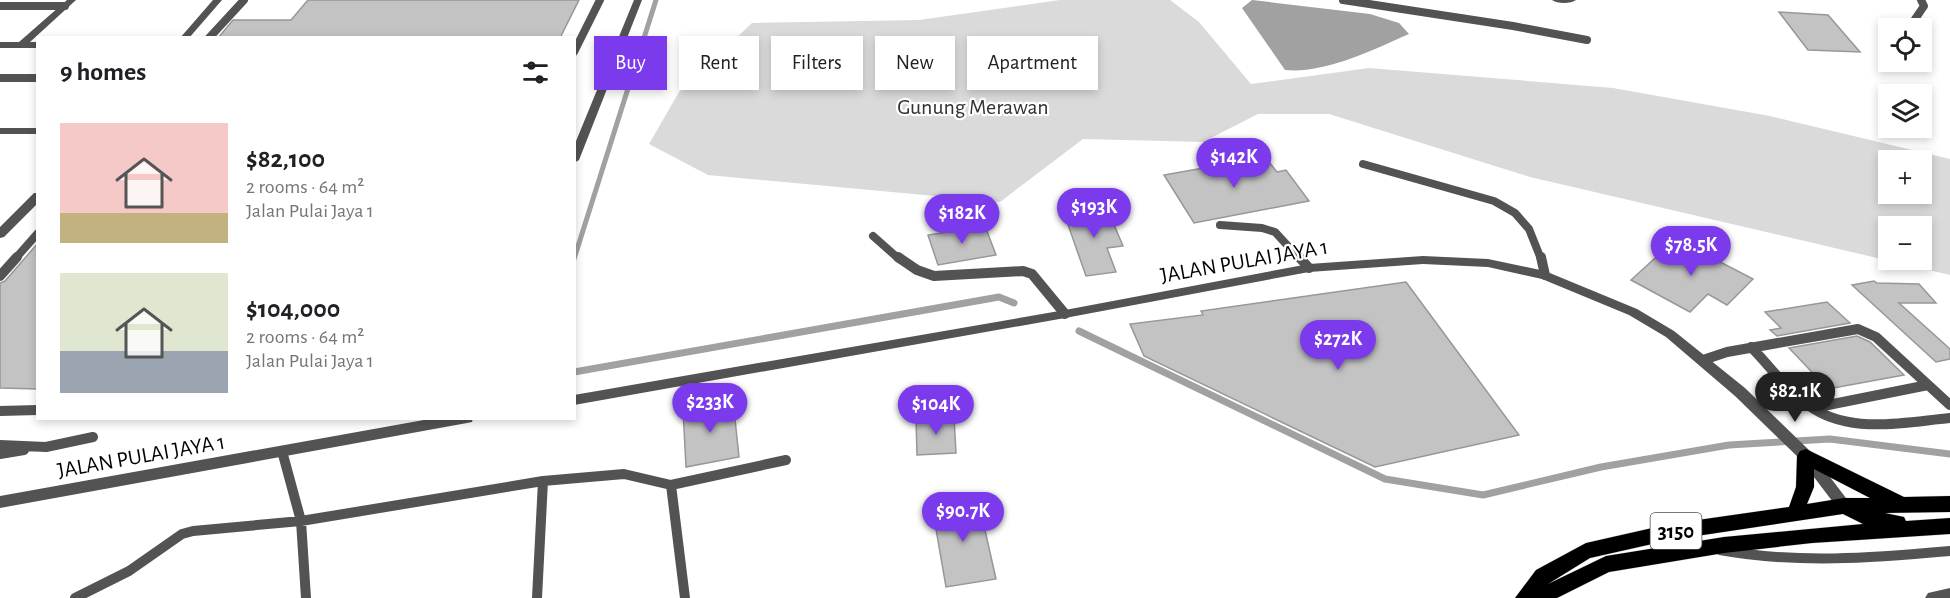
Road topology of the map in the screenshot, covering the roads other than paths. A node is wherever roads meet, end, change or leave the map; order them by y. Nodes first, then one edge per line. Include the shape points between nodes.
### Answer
1 (218, 0) edge
2 (244, 0) edge
3 (600, 0) edge
4 (638, 0) edge
5 (1343, 0) edge
6 (1556, 0) edge
7 (1572, 0) edge
8 (1921, 0) edge
9 (69, 3) edge
10 (0, 6) edge
11 (1916, 18) edge
12 (186, 36) edge
13 (211, 36) edge
14 (1587, 40) dead end
15 (0, 45) edge
16 (21, 45) junction
17 (36, 45) edge
18 (576, 48) edge
19 (0, 78) edge
20 (36, 78) edge
21 (0, 131) edge
22 (36, 131) edge
23 (576, 155) edge
24 (1363, 164) dead end
25 (36, 198) edge
26 (1220, 225) dead end
27 (0, 234) edge
28 (36, 235) edge
29 (873, 236) dead end
30 (1309, 267) junction
31 (1545, 274) junction
32 (0, 276) edge
33 (1065, 314) junction
34 (1751, 347) junction
35 (1703, 360) junction
36 (1928, 385) junction
37 (576, 399) edge
38 (1950, 405) edge
39 (1813, 408) junction
40 (36, 410) edge
41 (0, 411) edge
42 (1950, 418) edge
43 (456, 420) edge
44 (93, 437) dead end
45 (0, 445) edge
46 (46, 447) junction
47 (282, 451) junction
48 (1803, 453) junction
49 (0, 454) edge
50 (786, 460) dead end
51 (543, 481) junction
52 (671, 485) junction
53 (0, 502) edge
54 (1950, 504) edge
55 (1904, 505) junction
56 (1844, 506) junction
57 (1795, 513) junction
58 (301, 520) junction
59 (1945, 526) edge
60 (1812, 535) junction
61 (1709, 548) junction
62 (1950, 551) edge
63 (1950, 595) edge
64 (75, 598) edge
65 (306, 598) edge
66 (537, 598) edge
67 (685, 598) edge
68 (1526, 598) edge
69 (1535, 598) edge
70 (1933, 598) edge

1 - 12 street
2 - 13 lane
3 - 18 lane
4 - 23 street
5 - 14 lane
6 - 7 street
8 - 11 lane via 1924,6
9 - 10 lane
9 - 16 street
15 - 16 street
16 - 17 street
19 - 20 lane
21 - 22 street
24 - 31 lane via 1494,201 1515,213 1529,229
25 - 27 street
26 - 30 lane via 1275,232
28 - 32 lane
29 - 33 lane via 925,274 1032,274
30 - 31 street, JALAN PULAI JAYA 1 via 1423,260 1488,263
30 - 33 street, JALAN PULAI JAYA 1
31 - 35 street, JALAN PULAI JAYA 1 via 1633,312
33 - 37 street, JALAN PULAI JAYA 1
34 - 35 lane
34 - 36 lane via 1858,329 1876,338
34 - 39 lane
35 - 48 street, JALAN PULAI JAYA 1
36 - 38 lane
36 - 39 lane
39 - 42 lane via 1831,417 1865,424
40 - 41 lane
43 - 47 street, JALAN PULAI JAYA 1
44 - 46 lane
45 - 46 lane
46 - 49 lane
47 - 53 street, JALAN PULAI JAYA 1
47 - 58 lane
48 - 55 main road via 1872,492
48 - 56 street, JALAN PULAI JAYA 1
48 - 57 main road via 1805,487
50 - 52 lane
51 - 52 lane via 624,474
51 - 58 lane
51 - 66 lane
52 - 67 lane
54 - 55 main road, 3150
55 - 56 main road, 3150
56 - 57 main road, 3150
56 - 59 main road via 1866,517 1893,523
56 - 60 main road via 1845,519
57 - 68 main road, 3150 via 1670,532 1586,551 1542,576
58 - 64 lane via 182,534 129,571
58 - 65 lane
59 - 60 main road, 3150
60 - 61 main road, 3150
61 - 62 lane via 1758,558 1832,562
61 - 69 main road, 3150 via 1606,564
63 - 70 street

